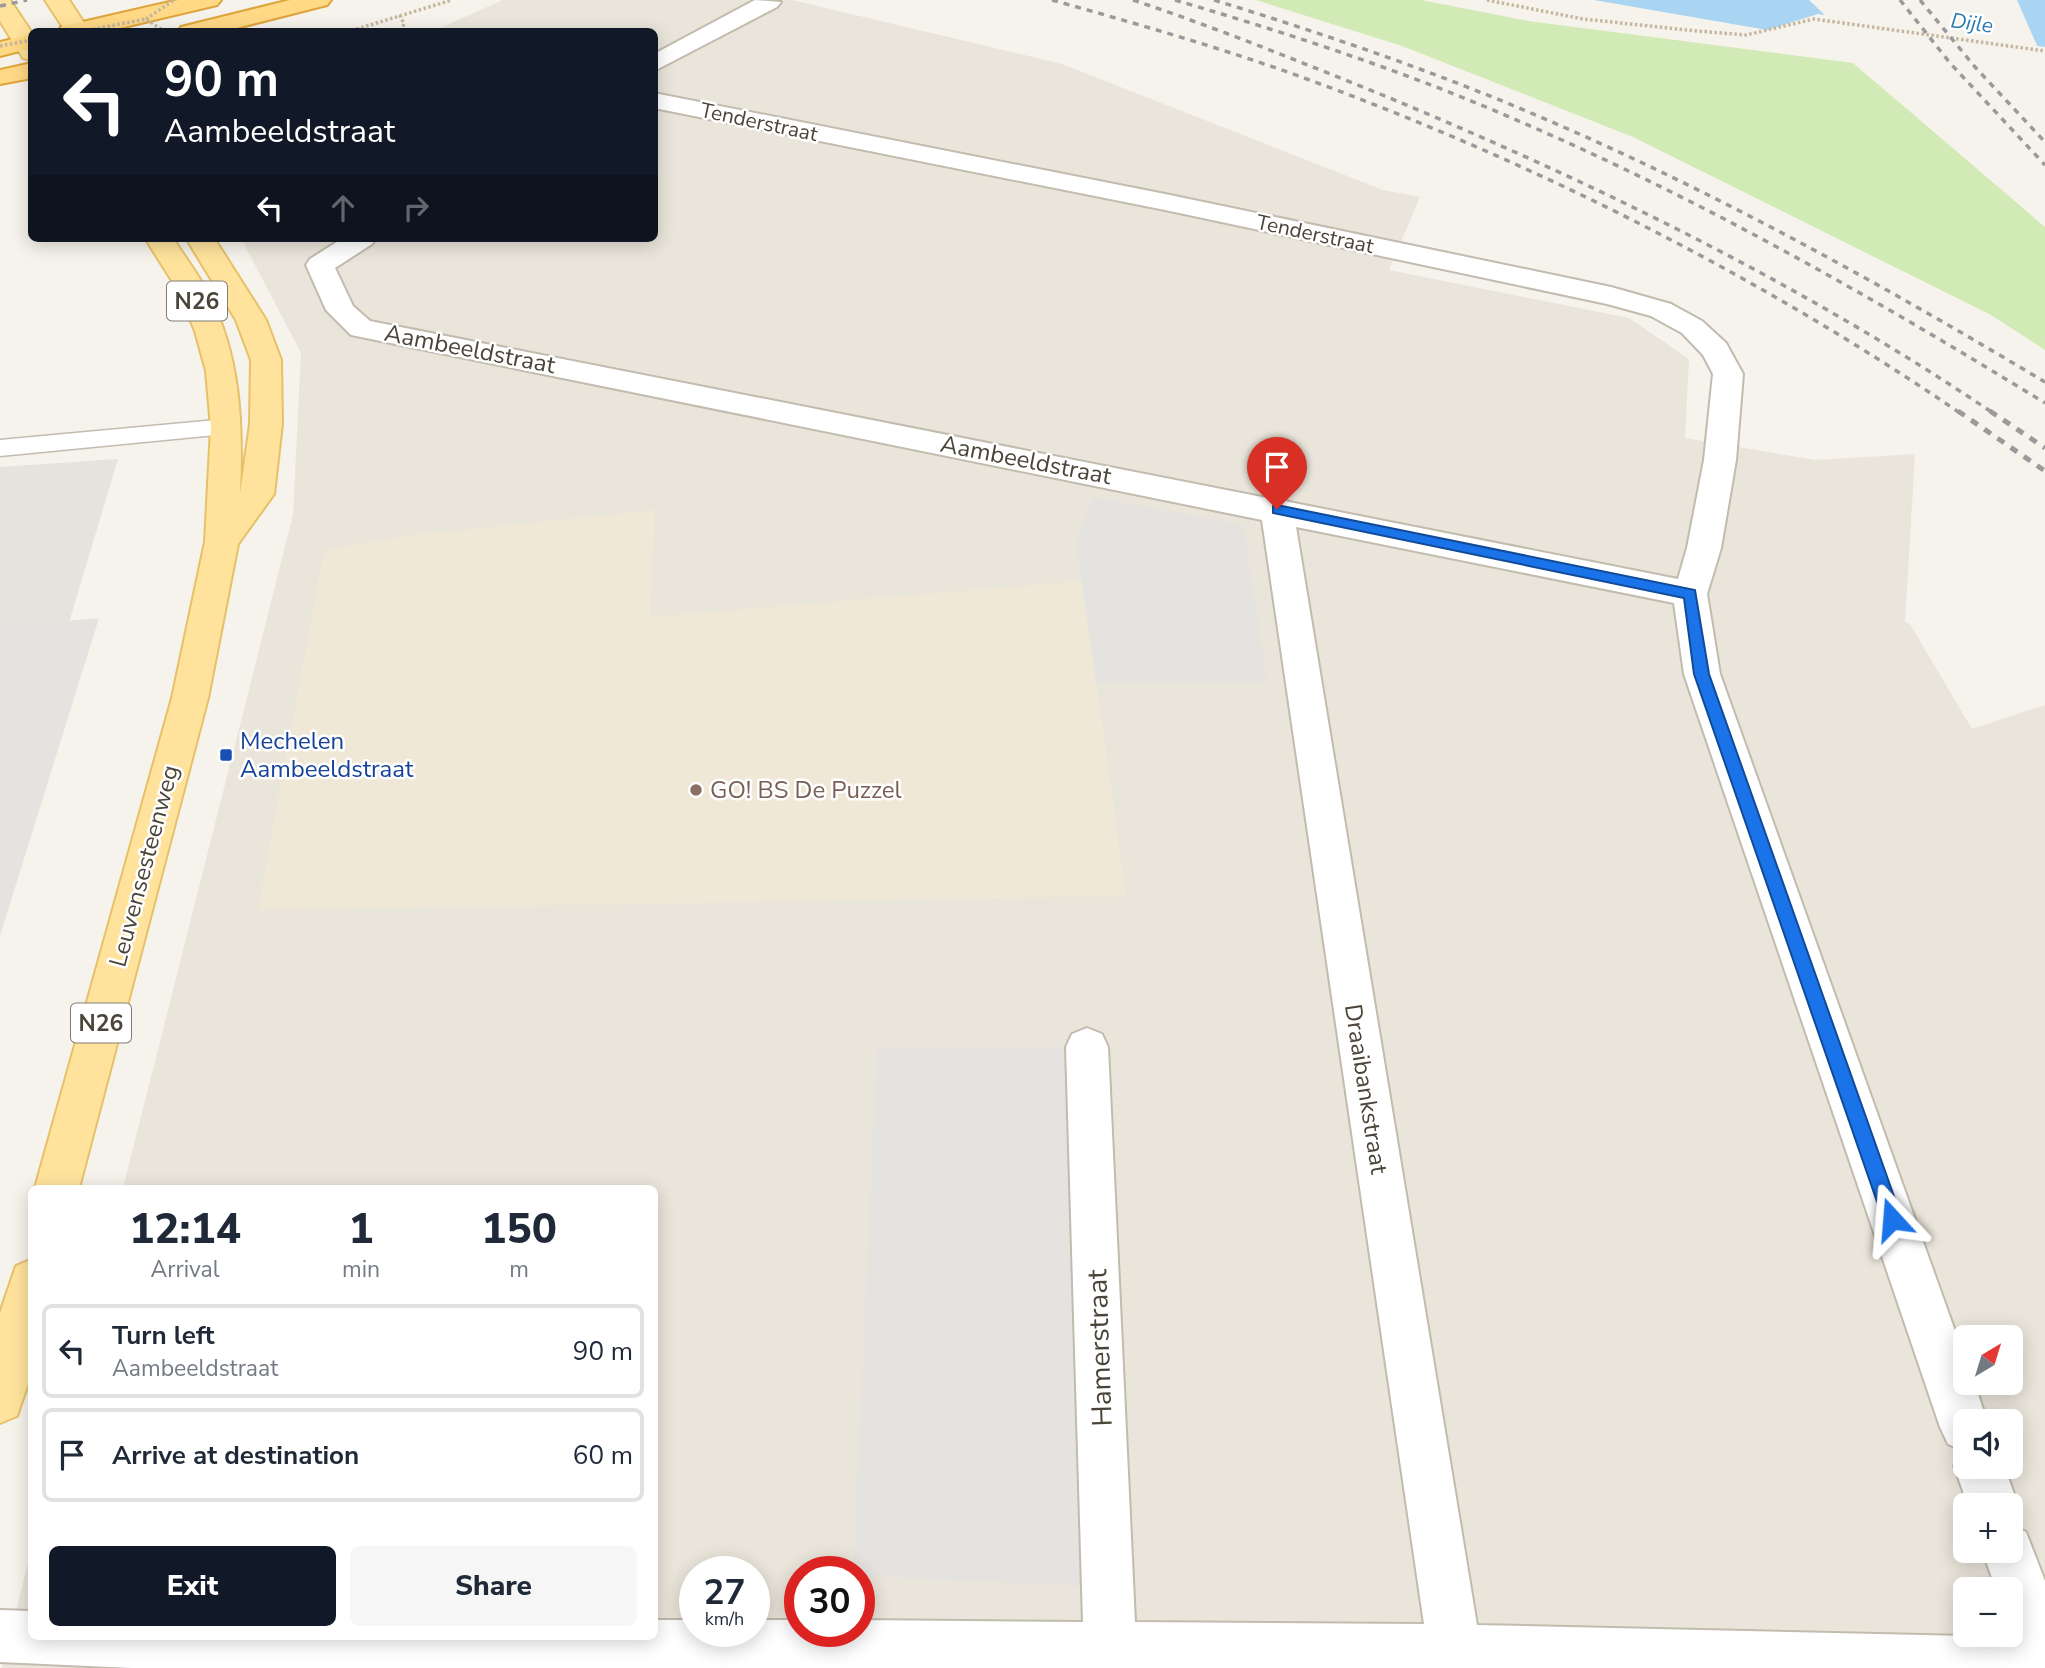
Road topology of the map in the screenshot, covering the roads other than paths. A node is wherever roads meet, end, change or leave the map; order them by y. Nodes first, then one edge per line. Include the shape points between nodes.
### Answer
1 (57, 0) edge
2 (209, 0) edge
3 (319, 0) edge
4 (0, 2) edge
5 (769, 2) dead end
6 (223, 26) edge
7 (73, 28) edge
8 (88, 28) edge
9 (28, 41) edge
10 (28, 44) edge
11 (0, 48) edge
12 (658, 62) edge
13 (28, 71) edge
14 (0, 76) edge
15 (658, 101) edge
16 (162, 242) edge
17 (202, 242) edge
18 (356, 242) edge
19 (228, 427) junction
20 (0, 448) edge
21 (1277, 509) junction
22 (222, 542) junction
23 (1690, 594) junction
24 (1087, 1047) dead end
25 (58, 1185) edge
26 (28, 1297) edge
27 (0, 1399) edge
28 (1959, 1409) edge
29 (2013, 1563) edge
30 (0, 1636) edge
31 (28, 1637) edge
32 (96, 1640) edge
33 (1110, 1649) junction
34 (2045, 1655) edge
35 (1456, 1660) edge
36 (2045, 1664) edge

1 - 7 main road
2 - 8 highway
3 - 6 highway
4 - 9 main road
5 - 12 street
10 - 11 highway
13 - 14 highway
15 - 23 street, Tenderstraat via 1206,211 1661,310 1692,327 1715,350 1728,374 1720,460 1704,548
16 - 19 main road, Leuvensesteenweg / N26 via 193,292 210,331
17 - 22 main road, Leuvensesteenweg / N26 via 251,320 266,360 266,424 258,494
18 - 21 street, Aambeeldstraat via 320,265 341,310 361,328
19 - 20 lane
19 - 22 main road, Leuvensesteenweg / N26
21 - 23 street, Aambeeldstraat
21 - 35 street, Draaibankstraat
22 - 25 main road, Leuvensesteenweg / N26 via 190,698
23 - 28 street via 1702,674
24 - 33 street, Hamerstraat
26 - 27 main road
29 - 34 street
30 - 31 street
32 - 33 street via 312,1649
33 - 35 street
35 - 36 street

